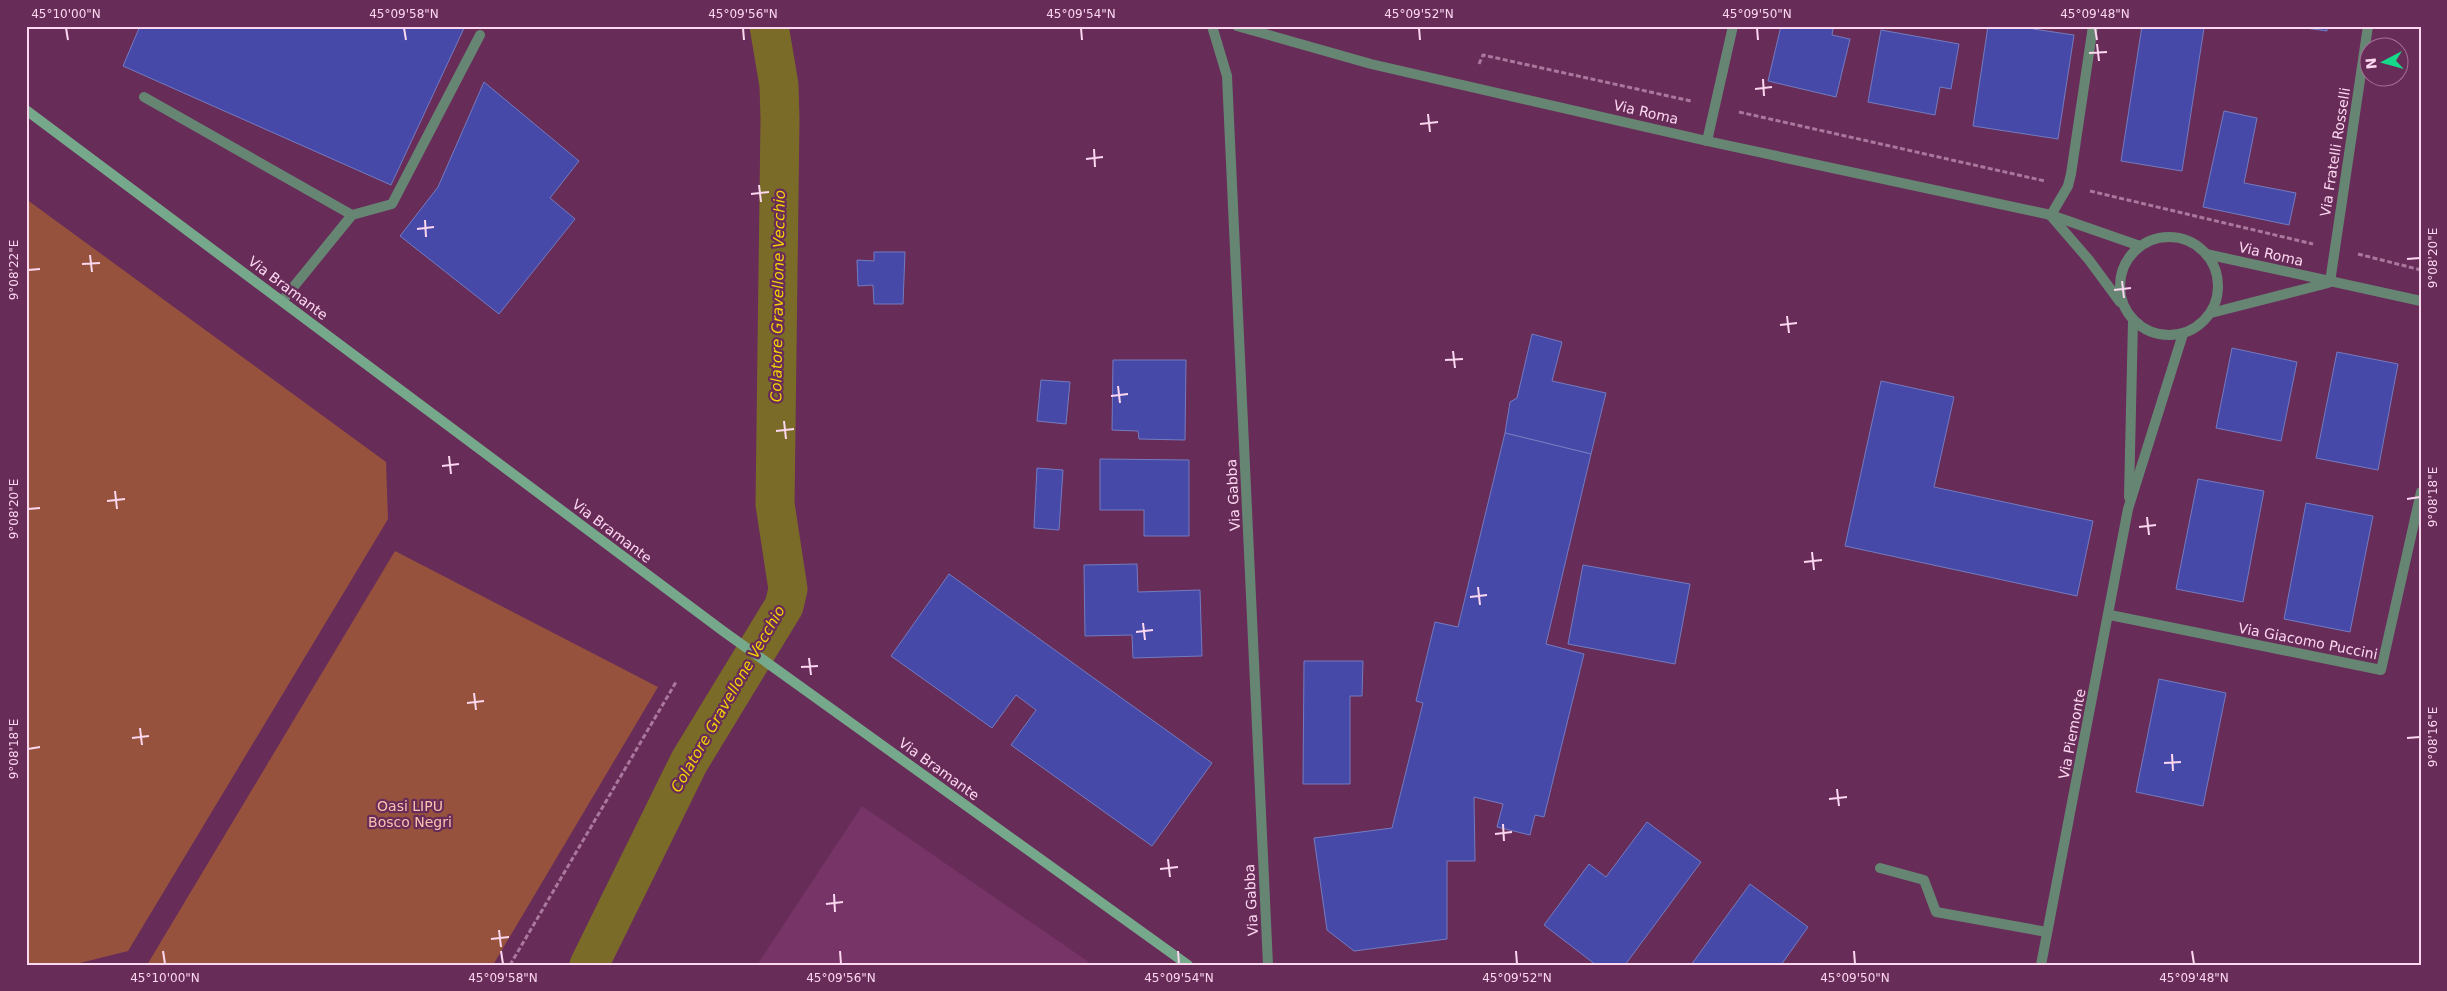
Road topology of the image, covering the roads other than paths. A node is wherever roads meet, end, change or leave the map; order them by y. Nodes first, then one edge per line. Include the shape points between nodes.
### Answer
1 (1212, 26) edge
2 (1237, 26) edge
3 (1733, 26) edge
4 (2093, 26) edge
5 (2368, 26) edge
6 (480, 35) dead end
7 (144, 97) dead end
8 (26, 110) edge
9 (1708, 141) junction
10 (352, 215) junction
11 (2051, 215) junction
12 (2140, 246) junction
13 (2206, 254) junction
14 (2330, 282) junction
15 (282, 301) junction
16 (2421, 301) edge
17 (2124, 306) junction
18 (2211, 313) junction
19 (2133, 320) junction
20 (2183, 334) junction
21 (2421, 492) edge
22 (2128, 509) junction
23 (2110, 615) junction
24 (1880, 868) dead end
25 (2048, 932) junction
26 (1188, 965) edge
27 (1268, 965) edge
28 (2042, 965) edge

1 - 27 street, Via Gabba via 1227,76
2 - 9 street, Via Roma via 1371,64
3 - 9 street
4 - 11 street via 2068,186
5 - 14 street, Via Fratelli Rosselli
6 - 10 street via 392,204
7 - 10 street
8 - 15 main road, Via Bramante
9 - 11 street, Via Roma
10 - 15 street
11 - 12 street, Via Roma
11 - 17 street
12 - 13 street via 2153,239 2182,238 2196,244
12 - 17 street via 2128,258 2121,274 2119,290
13 - 14 street, Via Roma
13 - 18 street via 2215,267 2218,282 2217,299
14 - 16 street, Via Roma
14 - 18 street, Via Roma
15 - 26 main road, Via Bramante via 723,631
17 - 19 street
18 - 20 street via 2199,326
19 - 20 street via 2156,334
19 - 22 street, Via Piemonte
20 - 22 street, Via Piemonte
21 - 23 street, Via Giacomo Puccini via 2381,670
22 - 23 street, Via Piemonte
23 - 25 street, Via Piemonte
24 - 25 street via 1924,880 1936,912
25 - 28 street, Via Piemonte

